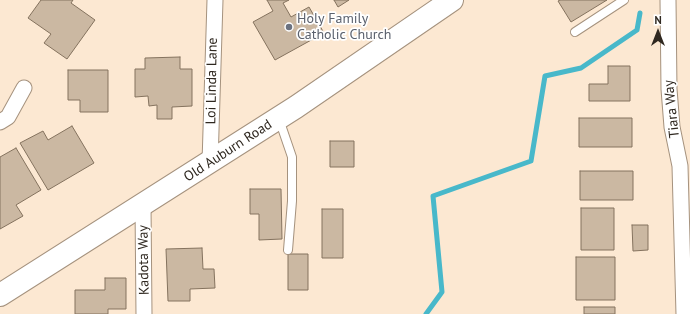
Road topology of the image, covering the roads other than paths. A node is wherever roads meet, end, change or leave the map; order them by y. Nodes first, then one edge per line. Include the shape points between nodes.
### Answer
1 (214, 0) edge
2 (624, 0) edge
3 (668, 0) edge
4 (443, 3) edge
5 (575, 32) dead end
6 (24, 88) dead end
7 (279, 118) junction
8 (0, 122) edge
9 (210, 162) junction
10 (143, 205) junction
11 (288, 250) dead end
12 (0, 295) edge
13 (144, 314) edge
14 (684, 314) edge

1 - 9 street, Loi Linda Lane
2 - 5 lane
3 - 14 street, Tiara Way via 669,89 672,127 680,166
4 - 7 main road, Old Auburn Road
6 - 8 street via 8,117
7 - 9 main road, Old Auburn Road
7 - 11 lane via 292,157
9 - 10 main road, Old Auburn Road
10 - 12 main road, Old Auburn Road
10 - 13 street, Kadota Way

